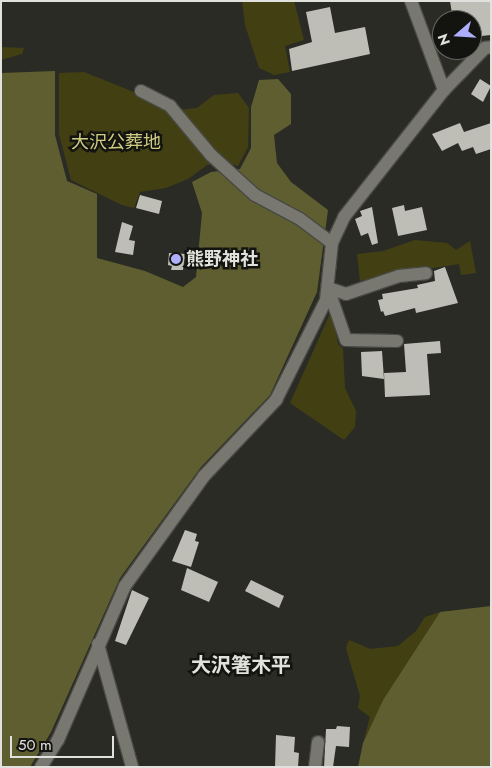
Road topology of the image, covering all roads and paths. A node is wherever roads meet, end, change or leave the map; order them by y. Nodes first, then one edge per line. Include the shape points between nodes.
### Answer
1 (411, 1) edge
2 (491, 47) edge
3 (444, 90) junction
4 (141, 92) dead end
5 (332, 243) junction
6 (426, 273) dead end
7 (328, 288) junction
8 (397, 342) dead end
9 (98, 644) junction
10 (318, 742) dead end
11 (40, 767) edge
12 (132, 767) edge
13 (315, 767) edge

1 - 3 street
2 - 3 street via 484,48
3 - 5 street via 344,216
4 - 5 street via 170,106 211,155 255,195 300,219
5 - 7 street
6 - 7 street via 399,276 346,294
7 - 8 street via 346,340
7 - 9 street via 326,300 276,400 204,476 125,586
9 - 11 street via 58,740
9 - 12 street
10 - 13 street

